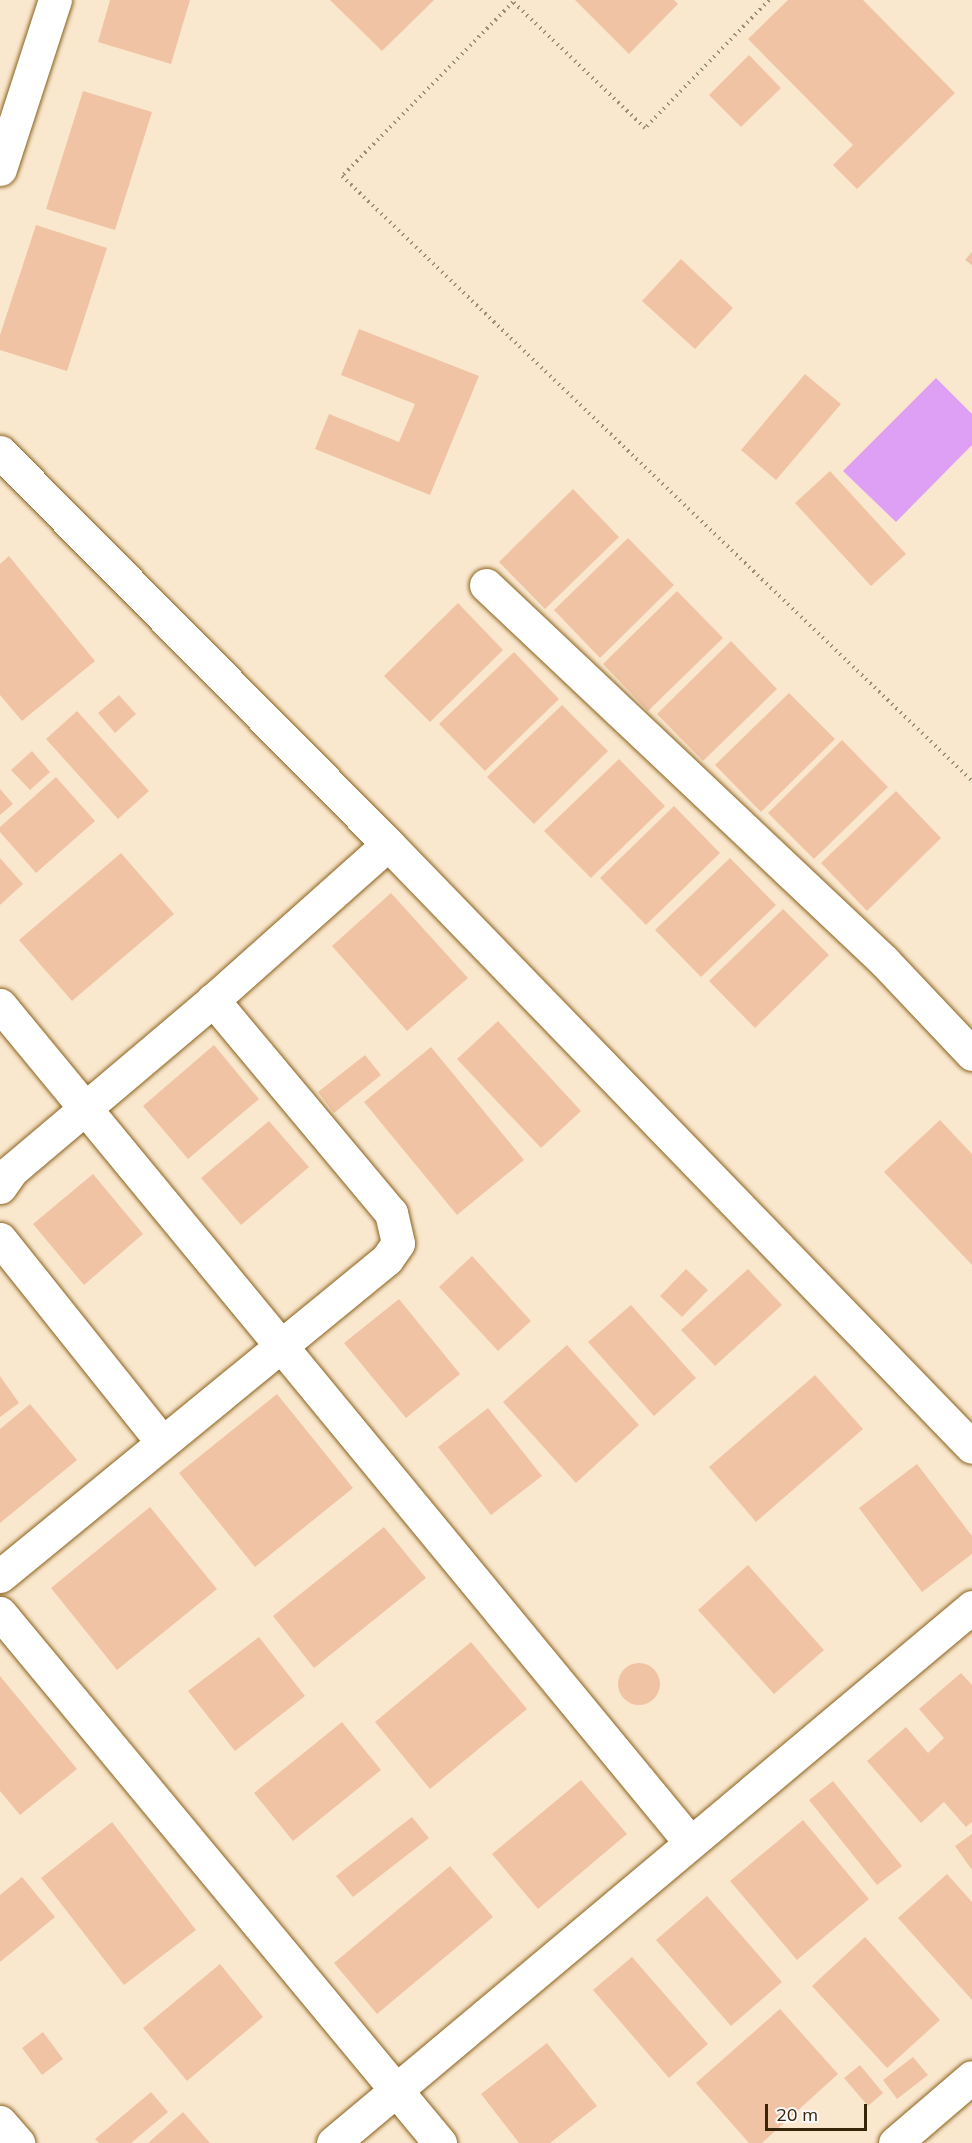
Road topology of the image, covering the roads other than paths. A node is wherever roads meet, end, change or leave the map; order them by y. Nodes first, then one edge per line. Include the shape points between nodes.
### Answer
1 (56, 0) edge
2 (0, 169) edge
3 (0, 452) edge
4 (486, 585) dead end
5 (388, 844) junction
6 (213, 1000) junction
7 (0, 1005) edge
8 (972, 1054) edge
9 (86, 1106) junction
10 (0, 1187) edge
11 (0, 1239) edge
12 (282, 1346) junction
13 (162, 1442) junction
14 (972, 1447) edge
15 (0, 1576) edge
16 (972, 1607) edge
17 (0, 1613) edge
18 (690, 1842) junction
19 (972, 2077) edge
20 (396, 2090) junction
21 (0, 2122) edge
22 (18, 2143) edge
23 (333, 2143) edge
24 (440, 2143) edge
25 (895, 2143) edge

1 - 2 street
3 - 5 street
4 - 8 street via 884,961
5 - 6 street
5 - 14 street
6 - 9 street
6 - 12 street via 392,1213 398,1228 398,1244 387,1259
7 - 9 street
9 - 10 street via 11,1170
9 - 12 street
11 - 13 street
12 - 13 street
12 - 18 street
13 - 15 street
16 - 18 street
17 - 20 street
18 - 20 street
19 - 25 street
20 - 23 street
20 - 24 street
21 - 22 street

